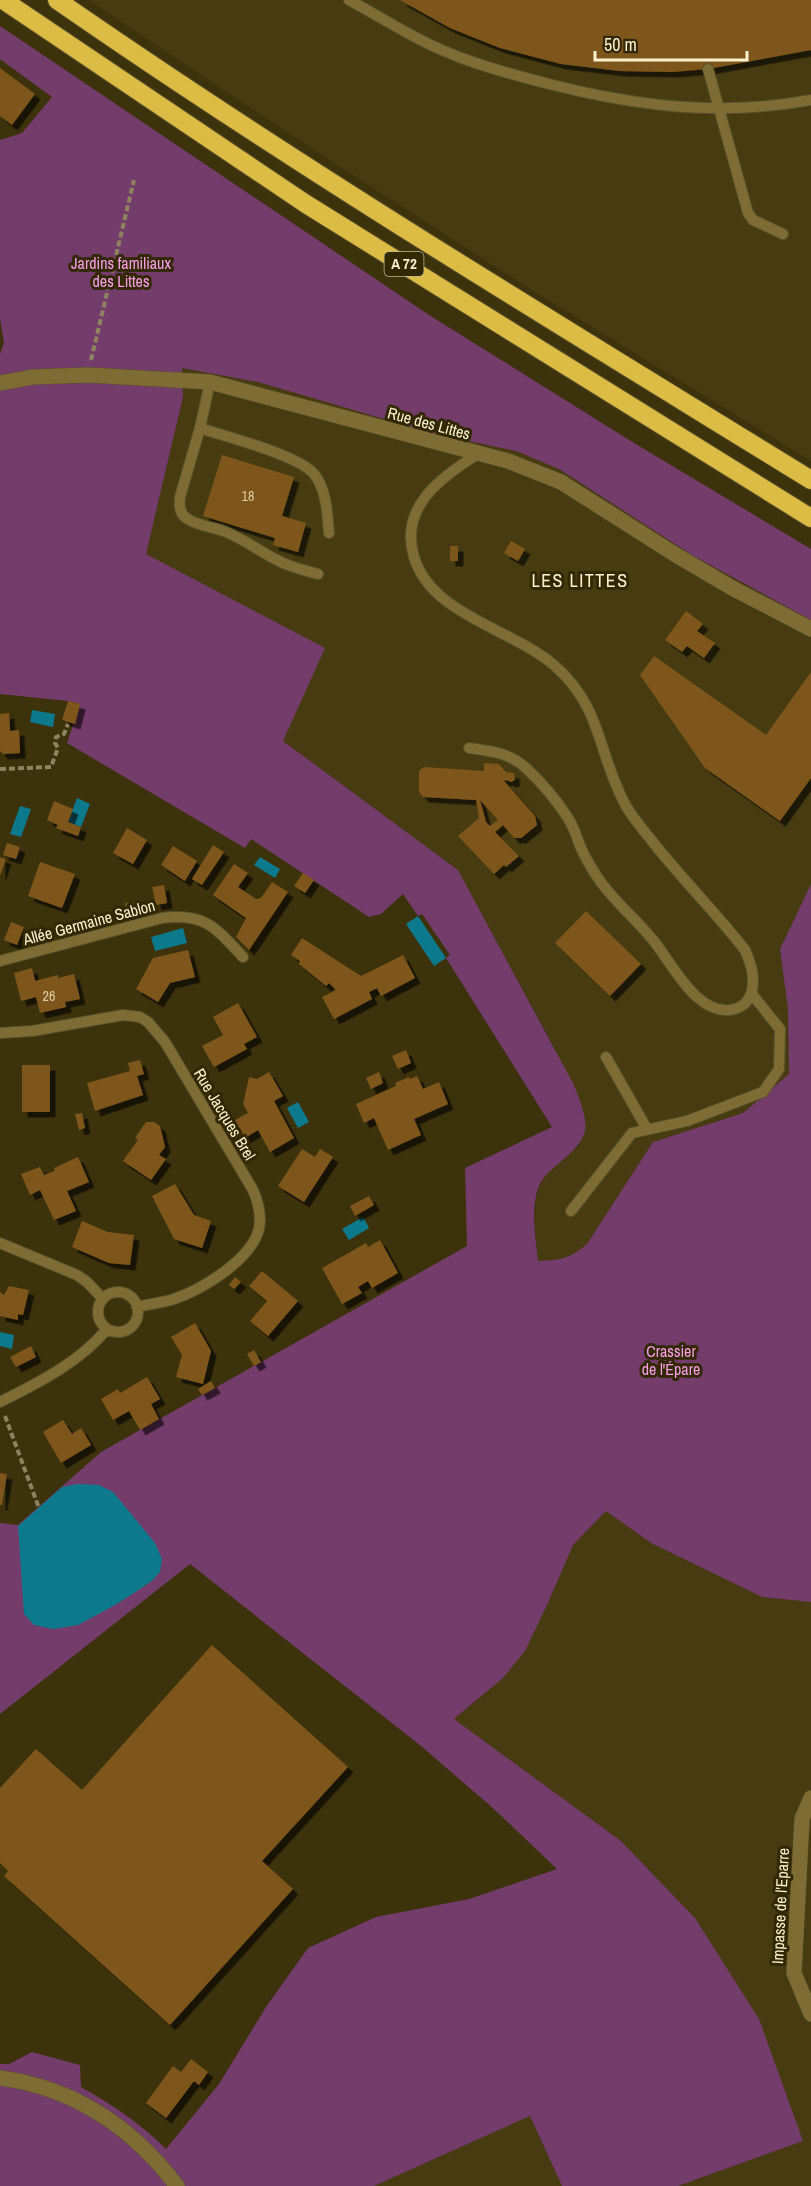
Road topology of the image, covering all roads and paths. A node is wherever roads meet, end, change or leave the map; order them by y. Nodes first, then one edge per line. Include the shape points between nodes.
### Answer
1 (3, 0) edge
2 (57, 0) edge
3 (350, 0) edge
4 (708, 69) dead end
5 (811, 100) edge
6 (718, 108) junction
7 (134, 180) dead end
8 (783, 234) dead end
9 (88, 375) junction
10 (210, 382) junction
11 (0, 383) edge
12 (200, 428) junction
13 (478, 454) junction
14 (811, 480) edge
15 (811, 518) edge
16 (329, 533) dead end
17 (318, 574) dead end
18 (811, 629) edge
19 (68, 724) dead end
20 (469, 748) dead end
21 (0, 769) edge
22 (243, 957) dead end
23 (0, 961) edge
24 (751, 993) junction
25 (0, 1034) edge
26 (606, 1057) dead end
27 (647, 1130) junction
28 (571, 1211) dead end
29 (0, 1243) edge
30 (103, 1299) junction
31 (137, 1307) junction
32 (107, 1329) junction
33 (0, 1402) edge
34 (4, 1413) dead end
35 (39, 1508) dead end
36 (811, 1798) edge
37 (811, 2014) edge
38 (0, 2078) edge
39 (177, 2186) edge

1 - 15 highway, A 72 via 306,204
2 - 14 highway, A 72 via 411,233
3 - 6 lane via 432,46 490,69 648,104
4 - 6 lane
5 - 6 lane
6 - 8 lane via 748,213 753,220
7 - 9 path
9 - 10 street, Rue des Littes
9 - 11 street, Rue des Littes
10 - 12 lane
10 - 13 street, Rue des Littes
12 - 16 lane via 298,461 314,474 327,503
12 - 17 lane via 180,497 181,513 194,522 248,541 282,563
13 - 18 street, Rue des Littes via 561,482 676,555
13 - 24 lane via 452,471 418,505 411,539 414,558 440,596 555,666 576,689 591,712 627,807 745,950 751,966
19 - 21 path via 64,734 56,737 58,748 51,767
20 - 24 lane via 502,753 527,769 568,817 598,878 696,996 707,1005 729,1010 740,1007
22 - 23 lane, Allée Germaine Sablon via 206,922 180,916
24 - 27 lane via 780,1029 779,1069 763,1092 687,1121
25 - 31 lane, Rue Jacques Brel via 123,1015 140,1017 165,1042 253,1190 260,1223 256,1238 241,1257 206,1284 174,1299
26 - 27 lane
27 - 28 lane via 632,1133
29 - 30 lane via 77,1275
30 - 31 lane via 119,1292 130,1297
30 - 32 lane via 98,1315
31 - 32 lane via 132,1326 120,1332
32 - 33 lane via 84,1353
34 - 35 path
36 - 37 street, Impasse de l'Eparre via 802,1819 794,1973
38 - 39 street via 75,2099 104,2115 152,2155

